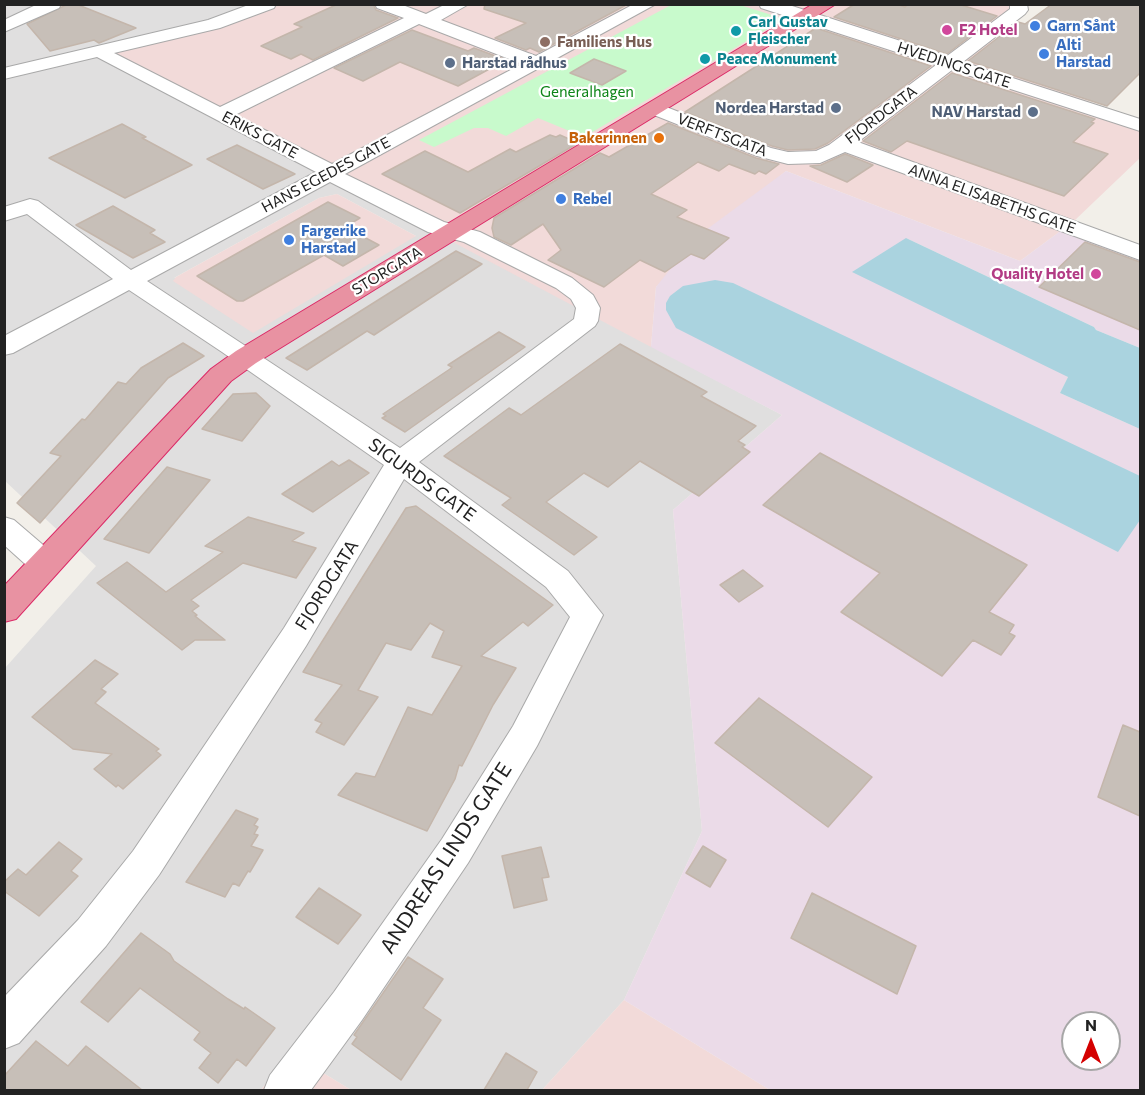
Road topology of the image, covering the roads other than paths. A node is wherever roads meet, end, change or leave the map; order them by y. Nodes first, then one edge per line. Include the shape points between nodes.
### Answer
1 (53, 4) edge
2 (268, 4) edge
3 (384, 4) edge
4 (461, 4) edge
5 (648, 4) edge
6 (767, 4) edge
7 (1018, 4) edge
8 (817, 11) edge
9 (423, 19) junction
10 (4, 27) edge
11 (101, 51) junction
12 (537, 63) junction
13 (948, 64) junction
14 (4, 74) edge
15 (656, 109) junction
16 (221, 114) junction
17 (1140, 125) edge
18 (843, 144) junction
19 (788, 158) joint
20 (331, 172) junction
21 (4, 216) edge
22 (453, 232) junction
23 (1140, 253) edge
24 (131, 281) junction
25 (4, 347) edge
26 (246, 357) junction
27 (400, 462) junction
28 (4, 528) edge
29 (45, 564) junction
30 (4, 609) edge
31 (587, 615) joint
32 (4, 1028) edge
33 (285, 1090) edge

1 - 10 street
2 - 11 street via 214,24
3 - 9 street
4 - 9 street
5 - 12 street, HANS EGEDES GATE
6 - 8 street, HVEDINGS GATE
7 - 13 street, FJORDGATA via 1019,10
8 - 13 street, HVEDINGS GATE
8 - 15 highway, STORGATA
9 - 12 street
9 - 16 street
11 - 14 street
11 - 16 street, ERIKS GATE
12 - 20 street, HANS EGEDES GATE
13 - 17 street, HVEDINGS GATE
13 - 18 street, FJORDGATA
15 - 19 street, VERFTSGATA
15 - 22 highway, STORGATA
16 - 20 street, ERIKS GATE
18 - 19 street, FJORDGATA via 820,157
18 - 23 street, ANNA ELISABETHS GATE
20 - 22 street, ERIKS GATE via 341,181
20 - 24 street, HANS EGEDES GATE
21 - 24 street, SIGURDS GATE via 30,206
22 - 26 highway, STORGATA
22 - 27 street, FJORDGATA via 472,237 564,283 581,295 588,308 586,321
24 - 25 street, HANS EGEDES GATE
24 - 26 street, SIGURDS GATE
26 - 27 street, SIGURDS GATE
26 - 29 highway, STORGATA via 221,375
27 - 31 street, SIGURDS GATE via 557,579
27 - 32 street, FJORDGATA via 295,637 146,863 92,933
28 - 29 street
29 - 30 highway, STORGATA
31 - 33 street, ANDREAS LINDS GATE via 525,736 455,851

